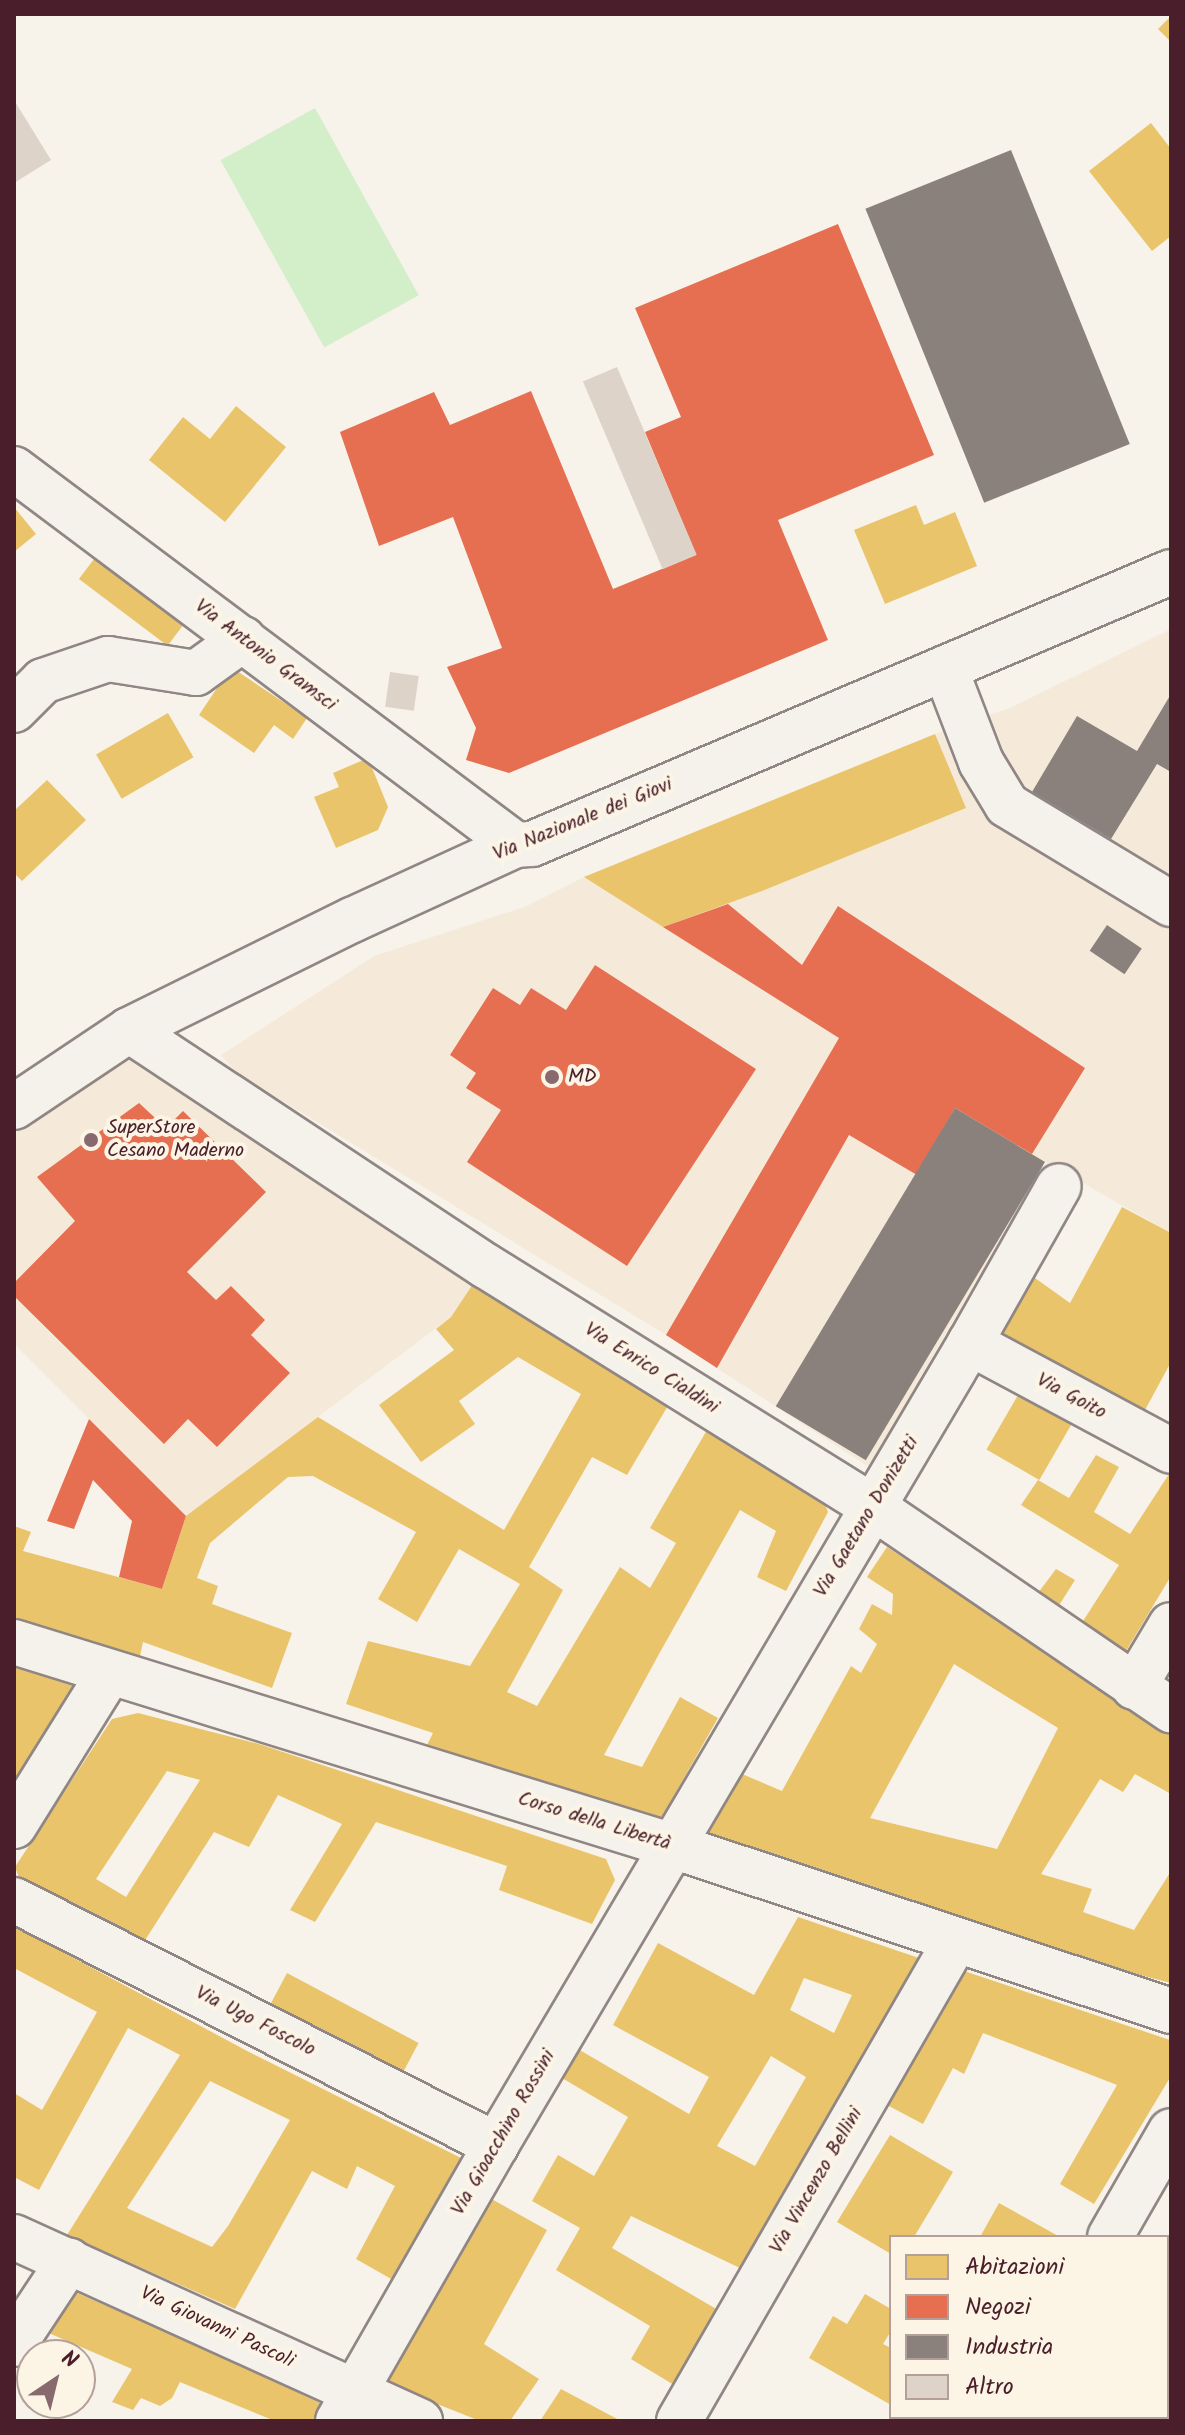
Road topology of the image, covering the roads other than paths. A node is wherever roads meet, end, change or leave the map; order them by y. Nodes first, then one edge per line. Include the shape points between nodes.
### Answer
1 (14, 469) edge
2 (1171, 572) edge
3 (243, 639) junction
4 (945, 668) junction
5 (14, 710) edge
6 (516, 845) junction
7 (1171, 904) edge
8 (129, 1030) junction
9 (14, 1107) edge
10 (1059, 1186) dead end
11 (970, 1343) junction
12 (1171, 1451) edge
13 (873, 1507) junction
14 (1171, 1625) edge
15 (14, 1642) edge
16 (110, 1672) junction
17 (1134, 1687) junction
18 (1171, 1710) edge
19 (14, 1826) edge
20 (673, 1846) junction
21 (14, 1900) edge
22 (955, 1942) junction
23 (1171, 2011) edge
24 (1171, 2131) edge
25 (496, 2145) junction
26 (1111, 2235) edge
27 (14, 2237) edge
28 (69, 2261) junction
29 (14, 2344) edge
30 (347, 2406) edge
31 (420, 2421) edge
32 (679, 2421) edge

1 - 3 street, Via Antonio Gramsci
2 - 4 street, Via Nazionale dei Giovi
3 - 5 street via 196,673 108,659 43,681
3 - 6 street, Via Antonio Gramsci
4 - 6 street, Via Nazionale dei Giovi via 532,844
4 - 7 street via 981,762 1007,805
6 - 8 street, Via Nazionale dei Giovi
8 - 9 street, Via Nazionale dei Giovi
8 - 13 street, Via Enrico Cialdini via 486,1266
10 - 11 street, Via Gaetano Donizetti
11 - 12 street, Via Goito
11 - 13 street, Via Gaetano Donizetti
13 - 17 street, Via Enrico Cialdini
13 - 20 street, Via Gaetano Donizetti
14 - 17 street
15 - 16 street, Corso della Libertà
16 - 19 street
16 - 20 street, Corso della Libertà
17 - 18 street, Via Enrico Cialdini
20 - 22 street, Corso della Libertà
20 - 25 street, Via Gioacchino Rossini
21 - 25 street, Via Ugo Foscolo
22 - 23 street, Corso della Libertà
22 - 32 street, Via Vincenzo Bellini
24 - 26 street
25 - 30 street, Via Gioacchino Rossini
27 - 28 street, Via Giovanni Pascoli
28 - 29 street
28 - 30 street, Via Giovanni Pascoli
30 - 31 street, Via Giovanni Pascoli

